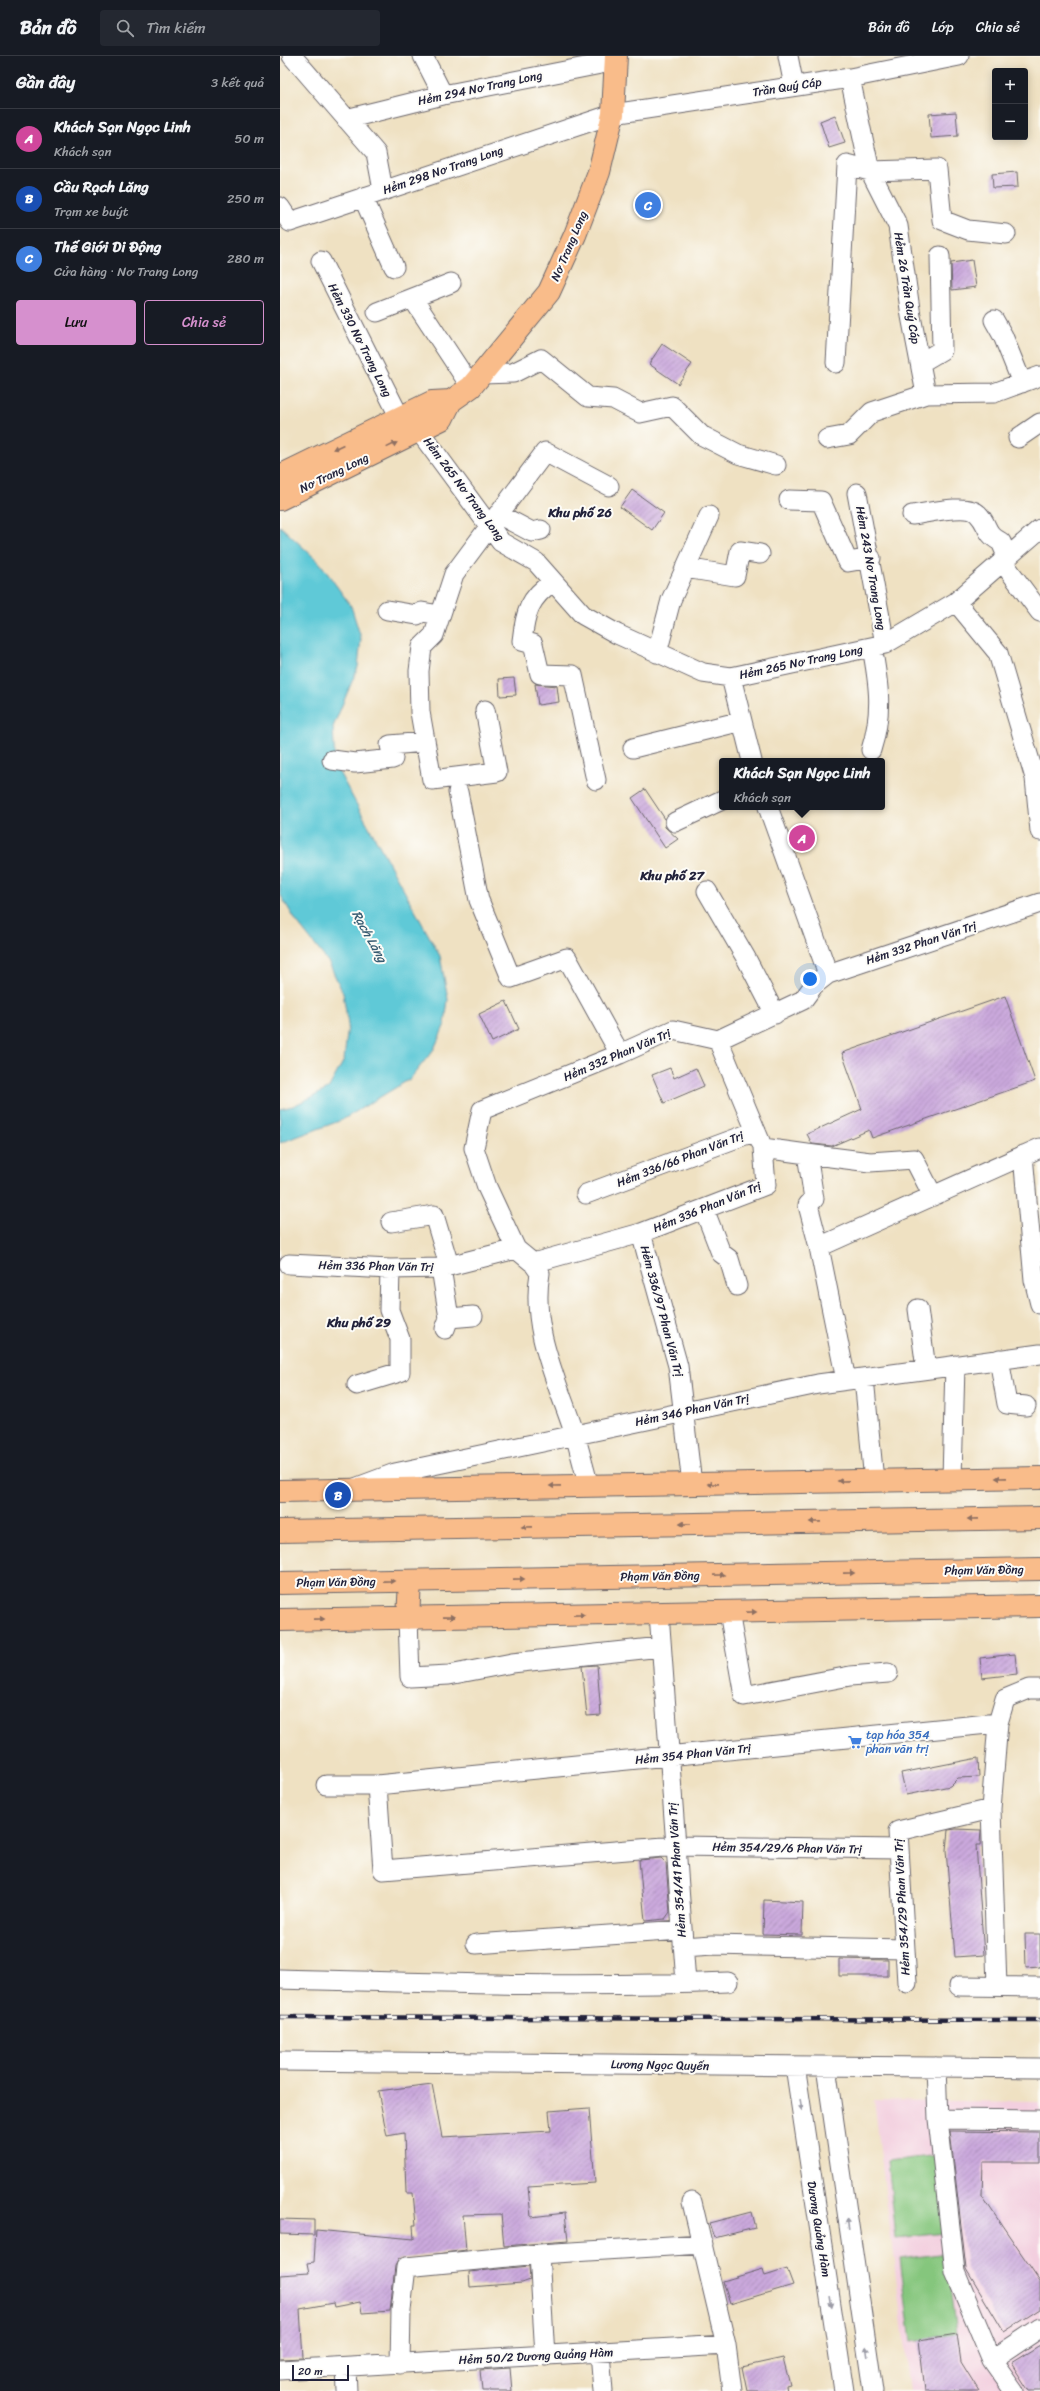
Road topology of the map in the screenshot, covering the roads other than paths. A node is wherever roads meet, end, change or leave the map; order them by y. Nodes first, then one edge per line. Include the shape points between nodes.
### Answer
1 (423, 56) edge
2 (788, 56) edge
3 (958, 56) edge
4 (295, 57) edge
5 (616, 58) edge
6 (850, 78) junction
7 (794, 86) junction
8 (443, 95) junction
9 (613, 114) junction
10 (346, 119) junction
11 (870, 170) junction
12 (383, 190) junction
13 (363, 198) junction
14 (280, 207) edge
15 (1006, 234) dead end
16 (940, 256) dead end
17 (321, 261) dead end
18 (394, 267) dead end
19 (451, 283) dead end
20 (413, 299) junction
21 (377, 312) dead end
22 (994, 320) dead end
23 (836, 363) dead end
24 (920, 363) junction
25 (1040, 376) edge
26 (477, 380) junction
27 (1022, 383) junction
28 (926, 394) junction
29 (451, 401) junction
30 (400, 418) junction
31 (1040, 423) edge
32 (420, 432) junction
33 (1018, 438) dead end
34 (827, 439) dead end
35 (776, 465) dead end
36 (286, 485) edge
37 (609, 486) dead end
38 (857, 493) dead end
39 (789, 500) dead end
40 (912, 515) dead end
41 (709, 516) dead end
42 (494, 519) junction
43 (1040, 529) edge
44 (542, 530) dead end
45 (760, 554) dead end
46 (871, 558) junction
47 (1004, 558) junction
48 (685, 568) junction
49 (553, 582) junction
50 (956, 602) junction
51 (387, 610) dead end
52 (1040, 612) edge
53 (440, 615) junction
54 (878, 646) junction
55 (657, 653) junction
56 (731, 676) junction
57 (485, 710) dead end
58 (742, 721) junction
59 (425, 742) junction
60 (633, 748) dead end
61 (871, 750) dead end
62 (751, 758) edge
63 (332, 760) dead end
64 (596, 780) dead end
65 (458, 792) dead end
66 (719, 801) edge
67 (769, 810) edge
68 (675, 822) dead end
69 (1040, 831) edge
70 (707, 891) dead end
71 (1040, 903) edge
72 (828, 974) junction
73 (774, 1014) junction
74 (718, 1040) junction
75 (620, 1054) junction
76 (756, 1131) junction
77 (763, 1148) junction
78 (1032, 1151) edge
79 (807, 1154) junction
80 (586, 1194) dead end
81 (933, 1196) junction
82 (704, 1209) junction
83 (391, 1222) dead end
84 (641, 1233) junction
85 (819, 1247) junction
86 (516, 1249) junction
87 (534, 1263) junction
88 (289, 1264) dead end
89 (445, 1267) junction
90 (390, 1269) junction
91 (737, 1286) dead end
92 (1040, 1304) edge
93 (918, 1309) dead end
94 (473, 1316) dead end
95 (1040, 1354) edge
96 (999, 1359) junction
97 (955, 1365) junction
98 (926, 1369) junction
99 (855, 1379) junction
100 (357, 1385) dead end
101 (1026, 1406) dead end
102 (685, 1412) junction
103 (575, 1435) junction
104 (1040, 1478) edge
105 (952, 1479) junction
106 (874, 1481) junction
107 (692, 1484) junction
108 (589, 1486) junction
109 (350, 1490) junction
110 (280, 1491) edge
111 (1040, 1518) edge
112 (280, 1531) edge
113 (1040, 1569) edge
114 (410, 1581) junction
115 (280, 1583) edge
116 (1040, 1606) edge
117 (729, 1612) junction
118 (659, 1613) junction
119 (408, 1618) junction
120 (280, 1620) edge
121 (661, 1647) junction
122 (888, 1673) dead end
123 (1040, 1689) edge
124 (998, 1723) junction
125 (669, 1757) junction
126 (326, 1785) dead end
127 (377, 1785) junction
128 (991, 1809) junction
129 (676, 1846) junction
130 (899, 1849) junction
131 (682, 1939) junction
132 (476, 1944) dead end
133 (905, 1949) junction
134 (280, 1979) edge
135 (728, 1982) dead end
136 (686, 1983) junction
137 (907, 1983) dead end
138 (959, 1986) dead end
139 (997, 1986) junction
140 (1040, 1987) edge
141 (280, 2061) edge
142 (795, 2066) junction
143 (826, 2067) junction
144 (936, 2067) junction
145 (1040, 2068) edge
146 (938, 2119) junction
147 (1040, 2120) edge
148 (692, 2202) dead end
149 (703, 2244) junction
150 (539, 2254) junction
151 (1040, 2328) edge
152 (726, 2346) junction
153 (600, 2352) junction
154 (545, 2356) junction
155 (992, 2360) junction
156 (400, 2364) junction
157 (346, 2366) junction
158 (280, 2370) edge
159 (347, 2391) edge
160 (603, 2391) edge
161 (732, 2391) edge
162 (844, 2391) edge
163 (873, 2391) edge
164 (1014, 2391) edge

1 - 8 street
2 - 7 street
3 - 6 street, Trần Quý Cáp
4 - 10 street
5 - 8 street, Hẻm 294 Nơ Trang Long
5 - 9 main road, Nơ Trang Long
6 - 7 street, Trần Quý Cáp
6 - 11 street, Hẻm 26 Trần Quý Cáp
7 - 9 street, Trần Quý Cáp
8 - 10 street, Hẻm 294 Nơ Trang Long
9 - 12 street, Hẻm 298 Nơ Trang Long
9 - 26 main road, Nơ Trang Long via 598,172 575,235 549,292
10 - 12 street via 376,153
11 - 15 street via 937,169 942,220 968,230
11 - 23 street via 847,166
11 - 24 street, Hẻm 26 Trần Quý Cáp via 898,226
12 - 13 street, Hẻm 298 Nơ Trang Long
13 - 14 street, Hẻm 298 Nơ Trang Long via 290,222
13 - 18 street
16 - 24 street, Hẻm 26 Trần Quý Cáp via 942,350
17 - 30 street, Hẻm 330 Nơ Trang Long
19 - 20 street
20 - 21 street
20 - 26 street
22 - 27 street
24 - 28 street, Hẻm 26 Trần Quý Cáp
25 - 27 street
26 - 29 main road, Nơ Trang Long
26 - 35 street via 513,373 541,359 588,397 613,399 640,413 672,406 701,435 738,454
27 - 28 street via 994,393
28 - 34 street via 872,412 849,435
29 - 30 main road, Nơ Trang Long via 432,402
29 - 32 main road, Nơ Trang Long via 442,419
30 -> 36 main road, Nơ Trang Long
31 - 33 street
36 -> 32 main road, Nơ Trang Long
32 - 42 street, Hẻm 265 Nơ Trang Long
37 - 42 street via 545,452
38 - 46 street, Hẻm 243 Nơ Trang Long
39 - 46 street via 821,500 848,562
40 - 47 street via 969,508 979,514 991,537 1001,542
41 - 48 street
42 - 44 street via 532,532
42 - 49 street, Hẻm 265 Nơ Trang Long via 501,542 536,562
42 - 53 street via 454,574
43 - 47 street, Hẻm 265 Nơ Trang Long
45 - 48 street via 740,551 735,576
46 - 54 street, Hẻm 243 Nơ Trang Long
47 - 50 street, Hẻm 265 Nơ Trang Long
47 - 52 street
48 - 55 street via 671,600
49 - 55 street, Hẻm 265 Nơ Trang Long via 583,615
49 - 64 street via 540,590 530,606 525,618 522,641 533,644 540,674 572,674
50 - 54 street, Hẻm 265 Nơ Trang Long
50 - 69 street via 998,653 1035,778
51 - 53 street via 417,615 422,612
53 - 59 street via 434,635 422,647 418,671 420,712
54 - 56 street, Hẻm 265 Nơ Trang Long
54 - 61 street, Hẻm 265 Nơ Trang Long via 880,705
55 - 56 street, Hẻm 265 Nơ Trang Long via 703,673
56 - 58 street
57 - 59 street via 498,772 432,780
58 - 60 street
58 - 62 street
59 - 63 street via 390,745 393,759 355,763
65 - 75 street via 480,900 511,978 567,958
66 - 68 street
67 - 72 street
70 - 73 street via 746,958
71 - 72 street, Hẻm 332 Phan Văn Trị
72 - 73 street, Hẻm 332 Phan Văn Trị via 814,985 803,1000
73 - 74 street, Hẻm 332 Phan Văn Trị
74 - 75 street, Hẻm 332 Phan Văn Trị via 673,1030
74 - 76 street
75 - 86 street, Hẻm 332 Phan Văn Trị via 482,1110 474,1148 487,1187
76 - 77 street, Hẻm 336/66 Phan Văn Trị
76 - 80 street, Hẻm 336/66 Phan Văn Trị
77 - 79 street
77 - 82 street, Hẻm 336 Phan Văn Trị via 766,1185
78 - 81 street
78 - 92 street via 1034,1280
79 - 81 street via 870,1162 914,1159
79 - 85 street via 814,1199 808,1205
81 - 85 street
82 - 84 street, Hẻm 336 Phan Văn Trị
82 - 91 street via 721,1253 729,1259
83 - 89 street via 434,1215
84 - 87 street, Hẻm 336 Phan Văn Trị
84 - 102 street, Hẻm 336/97 Phan Văn Trị via 678,1366
85 - 99 street
86 - 87 street
86 - 89 street, Hẻm 336 Phan Văn Trị
87 - 103 street via 540,1273 537,1292 547,1359
88 - 90 street, Hẻm 336 Phan Văn Trị
89 - 90 street, Hẻm 336 Phan Văn Trị
89 - 94 street via 447,1324
90 - 100 street via 389,1310 400,1339 400,1372
93 - 98 street
95 - 96 street, Hẻm 346 Phan Văn Trị
96 - 97 street, Hẻm 346 Phan Văn Trị
96 - 101 street via 1007,1404
97 - 98 street, Hẻm 346 Phan Văn Trị
97 - 105 street
98 - 99 street, Hẻm 346 Phan Văn Trị
99 - 102 street, Hẻm 346 Phan Văn Trị via 818,1384
99 - 106 street
102 - 103 street, Hẻm 346 Phan Văn Trị
102 - 107 street, Hẻm 336/97 Phan Văn Trị
103 - 108 street
103 - 109 street, Hẻm 346 Phan Văn Trị via 395,1473
104 -> 105 main road
105 - 106 main road
106 -> 107 main road
107 - 108 main road
108 -> 109 main road
109 - 110 main road
111 -> 112 main road
114 -> 113 main road, Phạm Văn Đồng
115 -> 114 main road, Phạm Văn Đồng
114 - 119 main road
117 -> 116 main road
117 - 118 main road
117 - 122 street via 744,1696 850,1676
119 -> 118 main road
118 - 121 street, Hẻm 354/41 Phan Văn Trị
120 -> 119 main road
119 - 121 street via 410,1677 449,1675 512,1663
121 - 125 street, Hẻm 354/41 Phan Văn Trị
123 - 124 street via 1029,1689 1005,1699
124 - 125 street, Hẻm 354 Phan Văn Trị
124 - 128 street
125 - 127 street, Hẻm 354 Phan Văn Trị
125 - 129 street, Hẻm 354/41 Phan Văn Trị
126 - 127 street, Hẻm 354 Phan Văn Trị
127 - 129 street, Hẻm 354/29/6 Phan Văn Trị via 383,1870
128 - 130 street, Hẻm 354/29 Phan Văn Trị via 898,1831
128 - 139 street
129 - 130 street, Hẻm 354/29/6 Phan Văn Trị
129 - 131 street, Hẻm 354/41 Phan Văn Trị
130 - 133 street, Hẻm 354/29 Phan Văn Trị
131 - 132 street
131 - 133 street via 714,1945
131 - 136 street, Hẻm 354/41 Phan Văn Trị
133 - 137 street, Hẻm 354/29 Phan Văn Trị
134 - 136 street via 499,1984
135 - 136 street
138 - 139 street
139 - 140 street
141 - 142 street, Lương Ngọc Quyến
142 - 143 street, Lương Ngọc Quyến
142 -> 162 street, Dương Quảng Hàm
143 - 144 street, Lương Ngọc Quyến
163 -> 143 street
144 - 145 street, Lương Ngọc Quyến
144 - 146 street
146 - 147 street
146 - 155 street via 955,2272
148 - 149 street
149 - 150 street
149 - 152 street
150 - 154 street
150 - 156 street via 406,2266 401,2310
151 - 155 street
152 - 153 street, Hẻm 50/2 Dương Quảng Hàm
152 - 161 street
153 - 154 street, Hẻm 50/2 Dương Quảng Hàm
153 - 160 street
154 - 156 street, Hẻm 50/2 Dương Quảng Hàm
155 - 164 street
156 - 157 street, Hẻm 50/2 Dương Quảng Hàm
157 - 158 street, Hẻm 50/2 Dương Quảng Hàm
157 - 159 street

